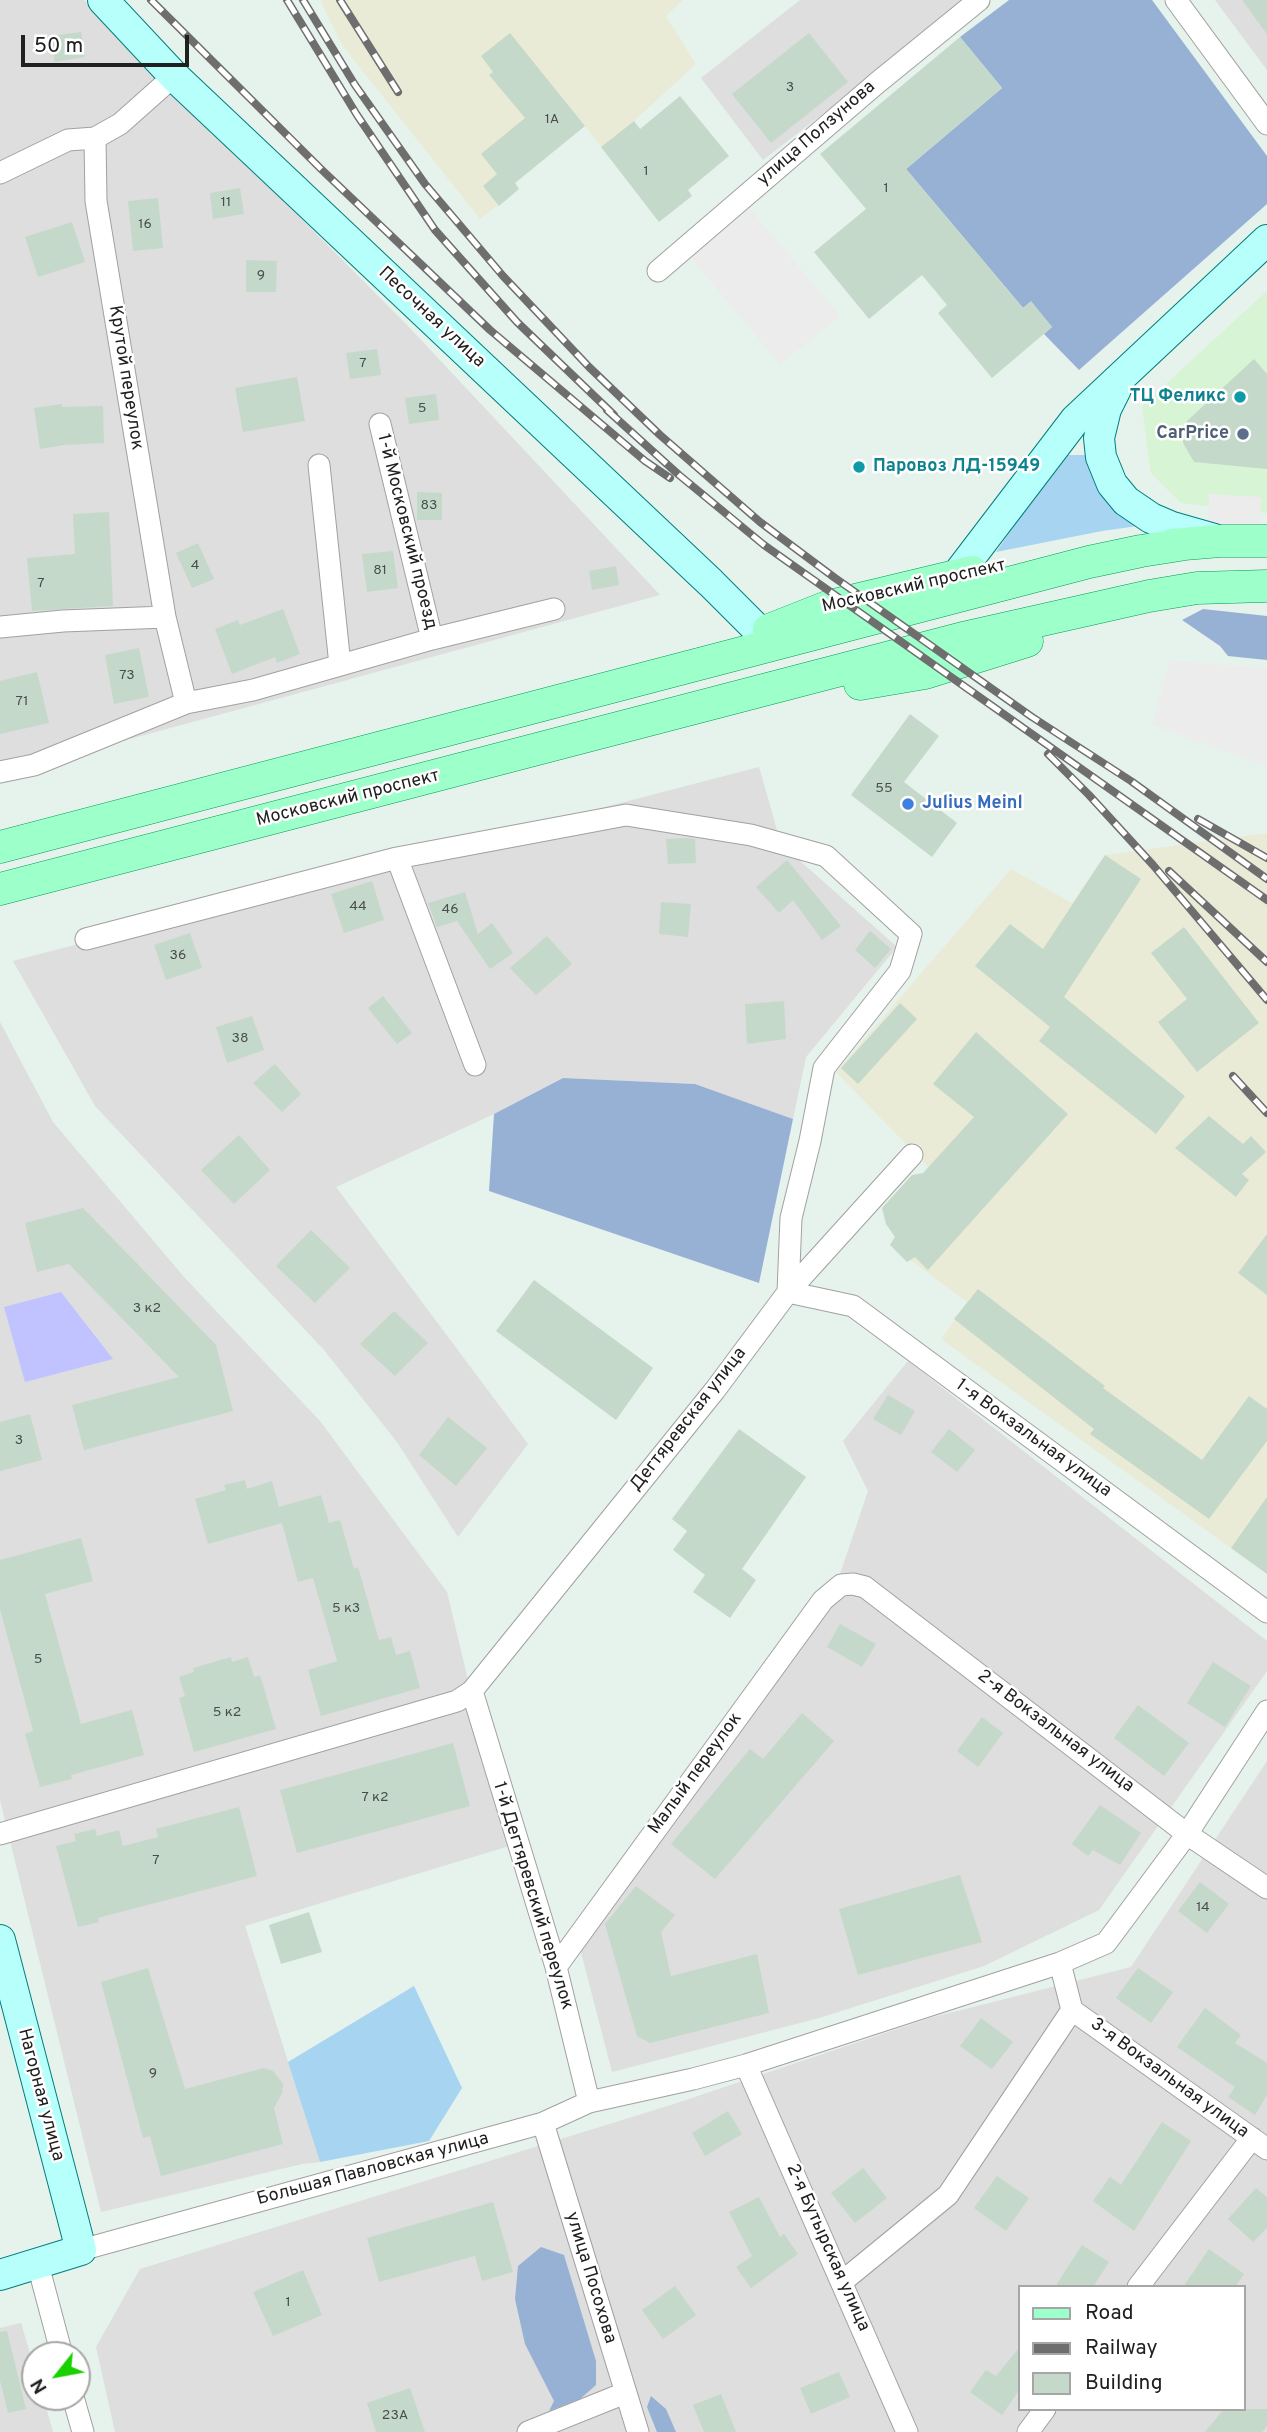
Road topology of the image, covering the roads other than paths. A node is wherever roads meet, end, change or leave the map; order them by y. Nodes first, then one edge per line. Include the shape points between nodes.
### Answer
1 (103, 0) edge
2 (979, 0) edge
3 (1176, 0) edge
4 (174, 76) junction
5 (1267, 124) edge
6 (95, 138) junction
7 (0, 173) edge
8 (1267, 240) edge
9 (658, 271) dead end
10 (1147, 351) junction
11 (380, 424) dead end
12 (319, 465) dead end
13 (1267, 541) edge
14 (1206, 542) junction
15 (956, 576) junction
16 (1267, 586) edge
17 (936, 603) junction
18 (554, 609) dead end
19 (165, 617) junction
20 (0, 627) edge
21 (761, 633) junction
22 (432, 639) junction
23 (340, 665) junction
24 (648, 678) junction
25 (186, 703) junction
26 (0, 772) edge
27 (0, 847) edge
28 (397, 858) junction
29 (0, 889) edge
30 (86, 939) dead end
31 (475, 1065) dead end
32 (912, 1155) dead end
33 (788, 1292) junction
34 (841, 1585) joint
35 (1267, 1612) edge
36 (472, 1691) junction
37 (1267, 1711) edge
38 (1187, 1834) junction
39 (0, 1835) edge
40 (1267, 1888) edge
41 (0, 1940) edge
42 (1060, 1963) junction
43 (556, 1967) junction
44 (1072, 2010) junction
45 (746, 2065) junction
46 (589, 2102) junction
47 (543, 2123) junction
48 (1259, 2144) edge
49 (81, 2250) junction
50 (38, 2265) junction
51 (0, 2275) edge
52 (843, 2281) junction
53 (1140, 2285) edge
54 (58, 2341) edge
55 (625, 2393) junction
56 (77, 2411) edge
57 (1044, 2411) edge
58 (83, 2432) edge
59 (528, 2432) edge
60 (638, 2432) edge
61 (907, 2432) edge
62 (1028, 2432) edge

1 - 4 main road, Песочная улица
2 - 9 street, улица Ползунова
3 - 5 street
4 - 6 street via 120,124
4 - 21 main road, Песочная улица
6 - 7 street via 68,140
6 - 19 street, Крутой переулок via 96,201
8 - 10 main road
10 - 14 main road via 1105,409 1099,438 1101,457 1107,475 1126,501 1151,518
10 - 15 main road via 1063,435
11 - 22 street, 1-й Московский проезд
12 - 23 street
13 - 14 main road, Московский проспект
14 - 15 main road, Московский проспект via 1073,552
14 - 17 main road, Московский проспект via 1115,556
15 - 17 main road
15 - 21 main road, Московский проспект via 830,606
16 - 29 main road, Московский проспект via 1173,592 925,673 696,709
17 - 24 main road, Московский проспект
18 - 22 street
19 - 20 street
19 - 25 street, Крутой переулок
21 - 24 main road, Московский проспект
22 - 23 street
23 - 25 street
24 - 27 main road, Московский проспект
25 - 26 street via 34,765
28 - 30 street
28 - 31 street
28 - 33 street via 626,815 751,835 826,856 911,934 900,971 824,1068 791,1218
32 - 33 street, Дегтяревская улица
33 - 35 street, 1-я Вокзальная улица via 853,1306
33 - 36 street, Дегтяревская улица via 715,1390
34 - 38 street, 2-я Вокзальная улица via 865,1587
34 - 43 street, Малый переулок via 823,1600
36 - 39 street via 457,1701
36 - 43 street, 1-й Дегтяревский переулок
37 - 38 street, Большая Павловская улица
38 - 40 street, 2-я Вокзальная улица
38 - 42 street, Большая Павловская улица via 1106,1943
41 - 49 main road, Нагорная улица
42 - 44 street
42 - 45 street, Большая Павловская улица
43 - 46 street, 1-й Дегтяревский переулок
44 - 48 street, 3-я Вокзальная улица
44 - 52 street via 948,2195
45 - 46 street, Большая Павловская улица
45 - 52 street, 2-я Бутырская улица
46 - 47 street, Большая Павловская улица
47 - 49 street, Большая Павловская улица
47 - 55 street, улица Посохова
48 - 53 street
49 - 50 main road, Большая Павловская улица
50 - 51 main road, Большая Павловская улица
50 - 54 street
52 - 61 street, 2-я Бутырская улица
55 - 59 street
55 - 60 street, улица Посохова
56 - 58 street
57 - 62 street

